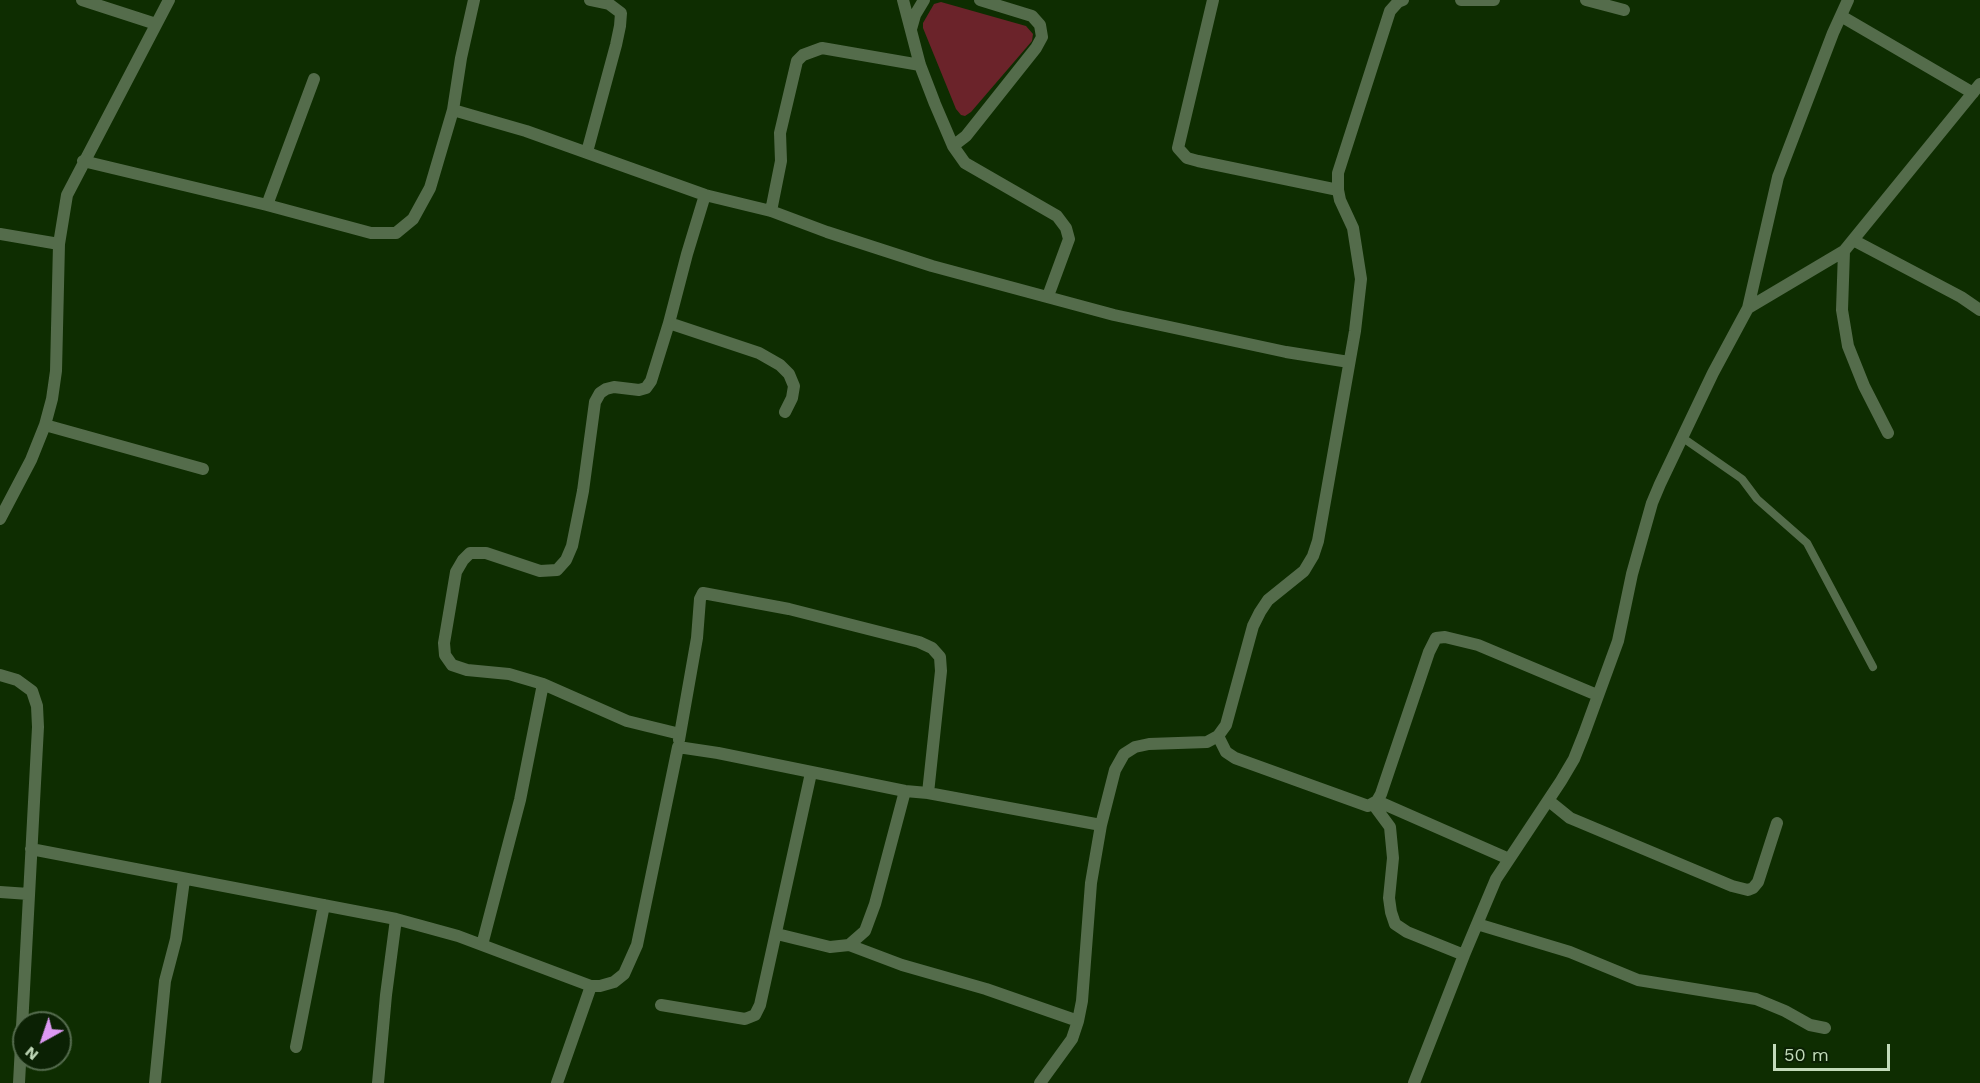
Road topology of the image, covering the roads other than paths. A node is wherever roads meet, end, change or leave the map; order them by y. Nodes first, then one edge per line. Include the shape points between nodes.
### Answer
1 (82, 0) edge
2 (169, 0) edge
3 (474, 0) edge
4 (590, 0) edge
5 (903, 0) edge
6 (924, 0) edge
7 (980, 0) edge
8 (1213, 0) edge
9 (1402, 0) edge
10 (1461, 0) edge
11 (1494, 0) edge
12 (1586, 0) edge
13 (1848, 0) edge
14 (1624, 10) dead end
15 (1841, 16) junction
16 (156, 24) junction
17 (911, 29) junction
18 (920, 65) junction
19 (314, 79) dead end
20 (1976, 88) edge
21 (453, 110) junction
22 (953, 146) junction
23 (587, 153) junction
24 (83, 161) junction
25 (1338, 190) junction
26 (705, 195) junction
27 (267, 205) junction
28 (771, 211) junction
29 (0, 234) edge
30 (1853, 240) junction
31 (59, 244) junction
32 (1844, 251) junction
33 (1048, 296) junction
34 (1748, 308) junction
35 (1980, 310) edge
36 (669, 323) junction
37 (1349, 362) junction
38 (785, 411) dead end
39 (45, 425) junction
40 (1888, 433) dead end
41 (1683, 438) junction
42 (203, 469) dead end
43 (0, 519) edge
44 (1873, 667) dead end
45 (0, 675) edge
46 (543, 684) junction
47 (1597, 695) junction
48 (680, 734) junction
49 (1218, 736) junction
50 (678, 747) junction
51 (812, 773) junction
52 (905, 791) junction
53 (928, 793) junction
54 (1549, 801) junction
55 (1375, 803) junction
56 (1778, 823) dead end
57 (1101, 825) junction
58 (31, 849) junction
59 (1509, 858) junction
60 (184, 880) junction
61 (0, 892) edge
62 (29, 894) junction
63 (324, 905) junction
64 (396, 920) junction
65 (1477, 924) junction
66 (777, 934) junction
67 (482, 945) junction
68 (849, 945) junction
69 (1464, 955) junction
70 (591, 986) junction
71 (662, 1005) dead end
72 (1078, 1022) junction
73 (1825, 1028) dead end
74 (296, 1047) dead end
75 (19, 1083) edge
76 (155, 1083) edge
77 (378, 1083) edge
78 (557, 1083) edge
79 (1040, 1083) edge
80 (1414, 1083) edge

1 - 16 street
2 - 16 street
3 - 21 street
4 - 23 street via 609,4 621,13
5 - 17 street
6 - 17 street
7 - 22 street via 1032,16 1040,25 1042,37 966,136
8 - 25 street via 1178,148 1187,158 1198,161
9 - 25 street via 1390,11 1338,173
10 - 11 street
12 - 14 street
13 - 15 street
15 - 20 street
15 - 34 street via 1778,177
16 - 24 street
17 - 18 street
18 - 22 street
18 - 28 street via 822,48 802,55 797,61 780,133 781,161
19 - 27 street
20 - 30 street
21 - 23 street
21 - 27 street via 430,188 413,219 396,233 371,233
22 - 33 street via 964,163 1057,216 1066,228 1069,239
23 - 26 street
24 - 27 street
24 - 31 street via 67,195
25 - 37 street via 1353,228 1361,279
26 - 28 street
26 - 36 street
28 - 33 street via 932,266
29 - 31 street
30 - 32 street
30 - 35 street
31 - 39 street via 56,371
32 - 34 street
32 - 40 street via 1842,310 1848,346
33 - 37 street via 1114,315
34 - 41 street
36 - 38 street via 759,353 780,365 794,386
36 - 46 street via 646,388 606,389 595,402 583,491 566,560 557,570 540,571 486,553 470,553 456,572 444,643 452,665
37 - 49 street via 1313,556 1304,571 1268,600 1260,612 1226,725
39 - 42 street
39 - 43 street
41 - 44 lane via 1742,479 1757,499 1807,543
41 - 47 street via 1652,503 1618,641
45 - 58 street via 17,680 32,691 37,706
46 - 48 street via 627,721
46 - 67 street via 520,800
47 - 54 street via 1574,759
47 - 55 street via 1478,645 1436,638
48 - 50 street
48 - 53 street via 703,593 789,609 919,642 940,657
49 - 55 street via 1226,752 1235,758 1361,804
49 - 57 street via 1207,742 1149,744 1124,754 1115,771
50 - 51 street
50 - 70 street via 632,960 614,982
51 - 52 street
51 - 66 street
52 - 53 street
52 - 68 street via 875,904 865,931
53 - 57 street
54 - 56 street via 1570,818 1748,890 1758,882
54 - 59 street
55 - 59 street
55 - 69 street via 1390,827 1393,858 1389,898 1395,924
57 - 72 street via 1091,883
58 - 60 street
58 - 62 street
59 - 65 street
60 - 63 street
60 - 76 street via 176,939 165,981
61 - 62 street
62 - 75 street
63 - 64 street
63 - 74 street
64 - 67 street
64 - 77 street
65 - 69 street
65 - 73 street via 1578,954 1638,980 1756,999 1810,1025
66 - 68 street via 830,947
66 - 71 street via 755,1015 745,1019
67 - 70 street
68 - 72 street
69 - 80 street
70 - 78 street
72 - 79 street via 1072,1039

